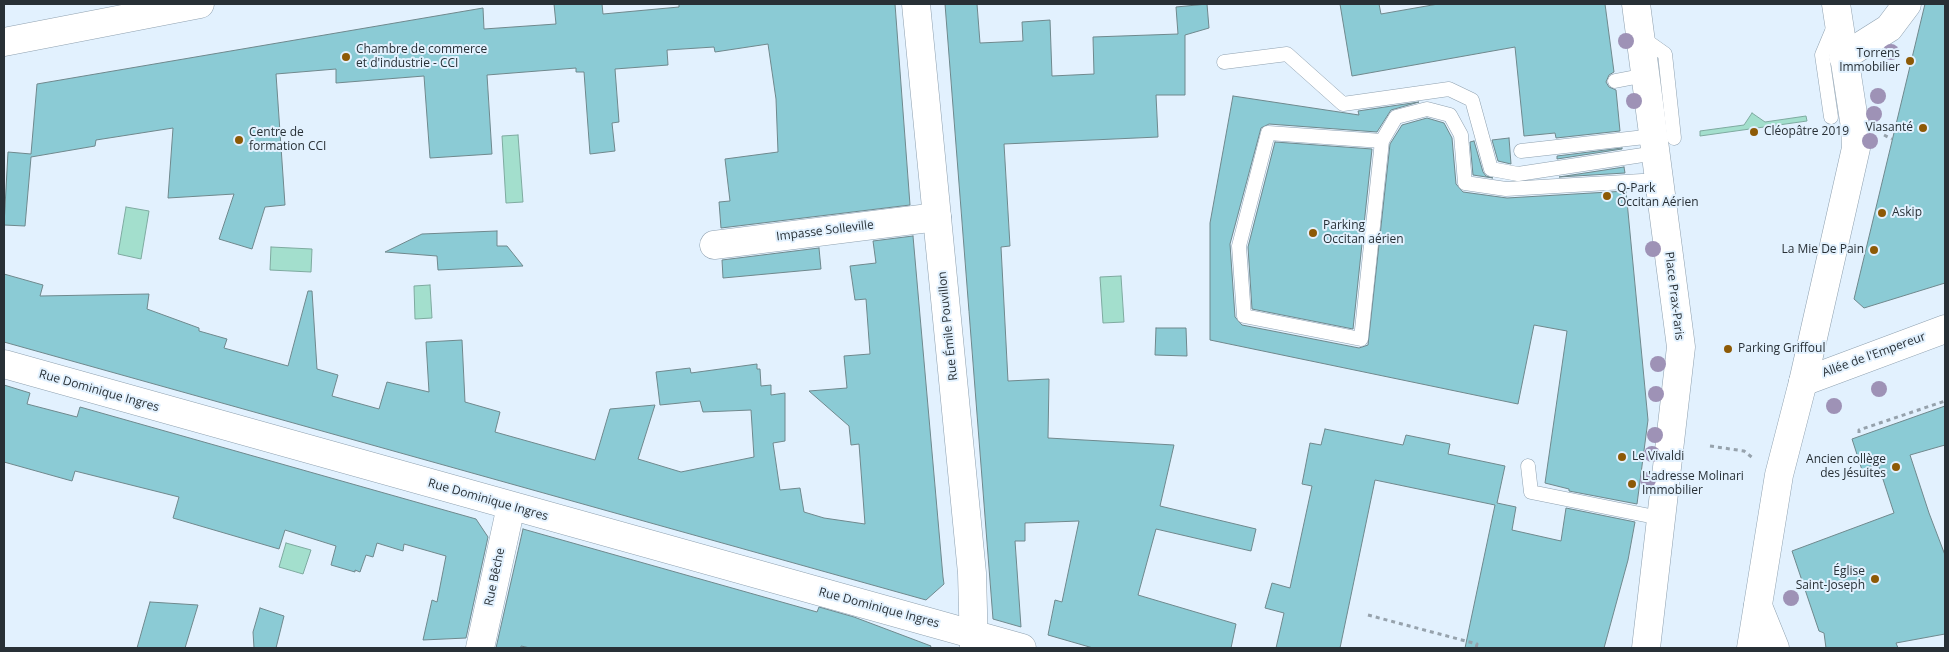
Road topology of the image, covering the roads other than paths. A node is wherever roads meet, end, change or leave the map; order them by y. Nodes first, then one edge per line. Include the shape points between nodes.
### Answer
1 (200, 4) edge
2 (916, 4) edge
3 (1636, 4) edge
4 (1907, 4) edge
5 (1837, 12) edge
6 (1641, 37) junction
7 (4, 42) edge
8 (1843, 57) junction
9 (1224, 62) dead end
10 (1646, 75) junction
11 (1615, 81) dead end
12 (1831, 117) dead end
13 (1382, 141) junction
14 (1661, 143) junction
15 (1521, 152) dead end
16 (1650, 181) junction
17 (1610, 194) dead end
18 (937, 217) junction
19 (714, 245) dead end
20 (1945, 329) edge
21 (4, 364) edge
22 (1803, 382) junction
23 (1528, 466) dead end
24 (511, 506) junction
25 (1660, 518) junction
26 (1758, 606) junction
27 (974, 641) edge
28 (480, 648) edge
29 (1022, 648) edge
30 (1646, 648) edge
31 (1751, 648) edge
32 (1775, 648) edge

1 - 7 street
2 - 18 street, Rue Émile Pouvillon
3 - 6 street, Place Prax-Paris
4 - 8 street via 1889,28
5 - 8 street
5 - 12 lane via 1822,54
6 - 10 street, Place Prax-Paris
6 - 14 lane via 1665,54
8 - 22 street via 1856,148
9 - 14 lane via 1287,54 1343,104 1449,89 1472,100 1491,169 1518,174
10 - 11 lane
10 - 14 street, Place Prax-Paris
13 - 13 lane via 1268,133 1239,246 1244,316 1361,339
13 - 16 lane via 1396,117 1427,109 1450,115 1461,135 1465,183 1506,189
14 - 15 lane
14 - 16 street, Place Prax-Paris
16 - 17 lane
16 - 25 street, Place Prax-Paris via 1681,347
18 - 19 street, Impasse Solleville
18 - 27 street, Rue Émile Pouvillon via 972,574
20 - 22 street, Allée de l'Empereur
21 - 24 street, Rue Dominique Ingres
22 - 26 street via 1779,475
23 - 25 lane via 1531,492
24 - 27 street, Rue Dominique Ingres
24 - 28 street, Rue Bêche
25 - 30 street, Place Prax-Paris
26 - 31 street
26 - 32 street
27 - 29 street, Rue Dominique Ingres

